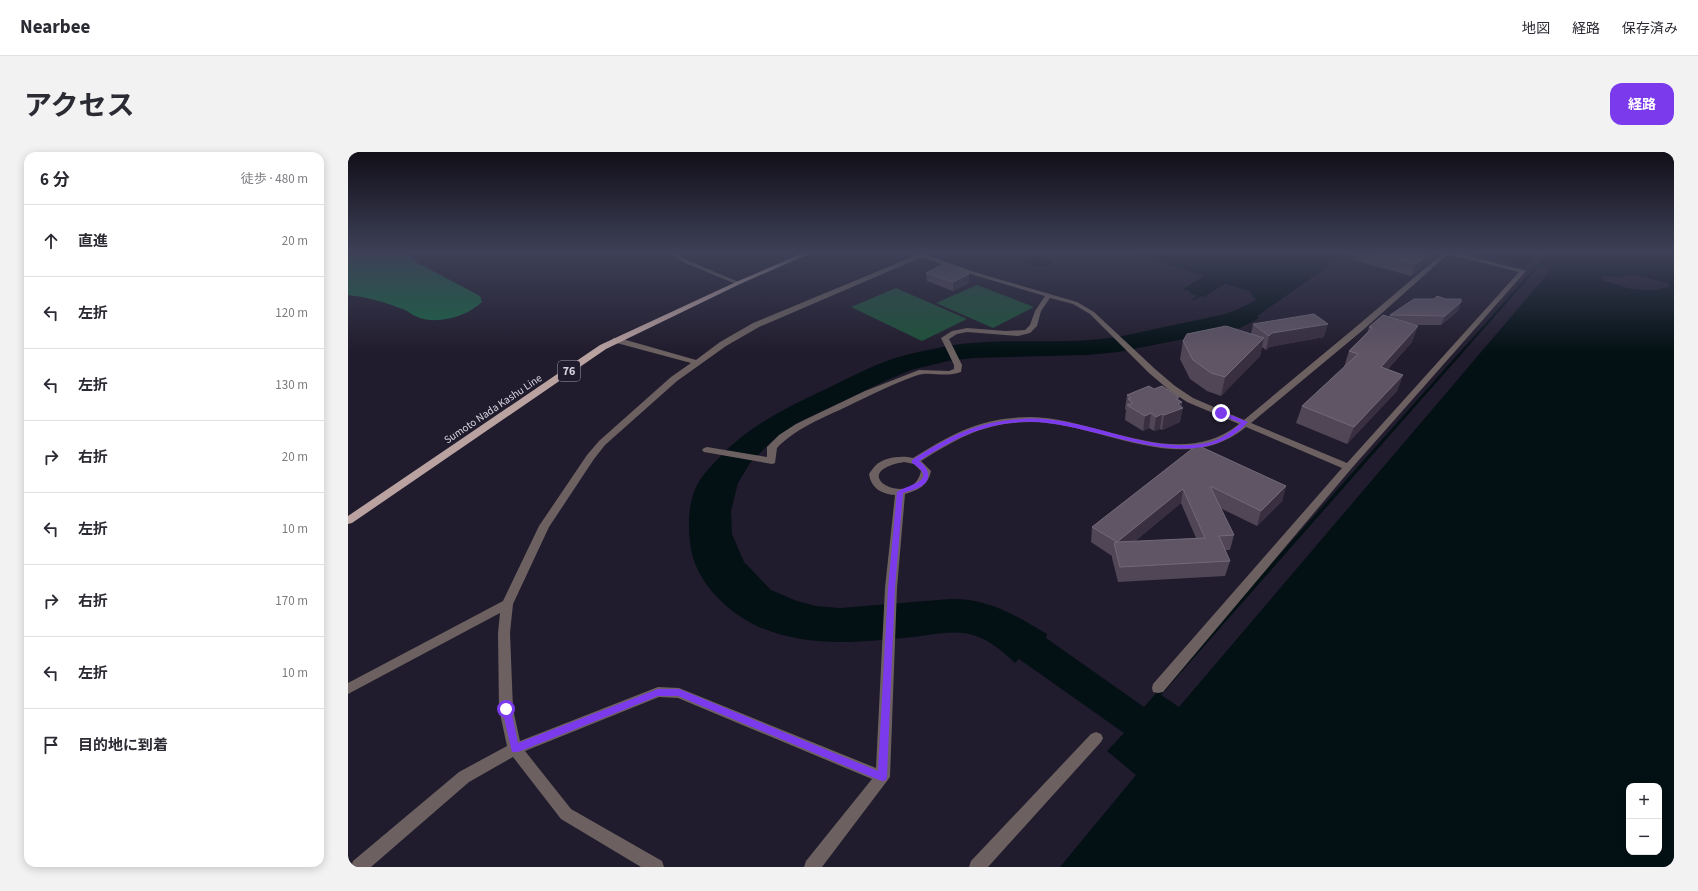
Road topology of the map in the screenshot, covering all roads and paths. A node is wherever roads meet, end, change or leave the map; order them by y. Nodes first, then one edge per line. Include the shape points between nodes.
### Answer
1 (731, 286) edge
2 (846, 286) edge
3 (1018, 286) edge
4 (1408, 286) edge
5 (1509, 286) edge
6 (1049, 295) junction
7 (616, 340) junction
8 (696, 362) junction
9 (1245, 422) junction
10 (707, 450) dead end
11 (914, 461) junction
12 (1348, 466) junction
13 (900, 492) junction
14 (348, 521) edge
15 (506, 604) junction
16 (1158, 688) dead end
17 (348, 689) edge
18 (1096, 738) dead end
19 (515, 749) junction
20 (883, 777) junction
21 (652, 866) edge
22 (359, 867) edge
23 (812, 867) edge
24 (977, 867) edge

1 - 7 main road, Sumoto Nada Kashu Line / 76
2 - 8 street via 756,325
3 - 6 street
4 - 9 street
5 - 12 street
6 - 9 street via 1075,303 1092,313 1172,388 1190,400
6 - 10 street via 1039,309 1033,326 1021,333 1010,334 972,328 951,332 945,338 958,370 950,373 919,372 799,426 772,447 772,461
7 - 8 street
7 - 14 main road, Sumoto Nada Kashu Line / 76
8 - 15 street via 649,400 590,457 544,526
9 - 11 street via 1232,434 1212,443 1174,447 1144,443 1077,425 1022,420 968,431
9 - 12 street
11 - 13 street via 926,471 923,482
11 - 13 street via 904,459 888,462 876,469 873,474 876,485 882,489
12 - 16 street
13 - 20 street via 891,588
15 - 17 street
15 - 19 street via 506,709
18 - 24 street
19 - 20 street via 658,692 679,693
19 - 21 street via 566,814
19 - 22 street via 464,777
20 - 23 street

